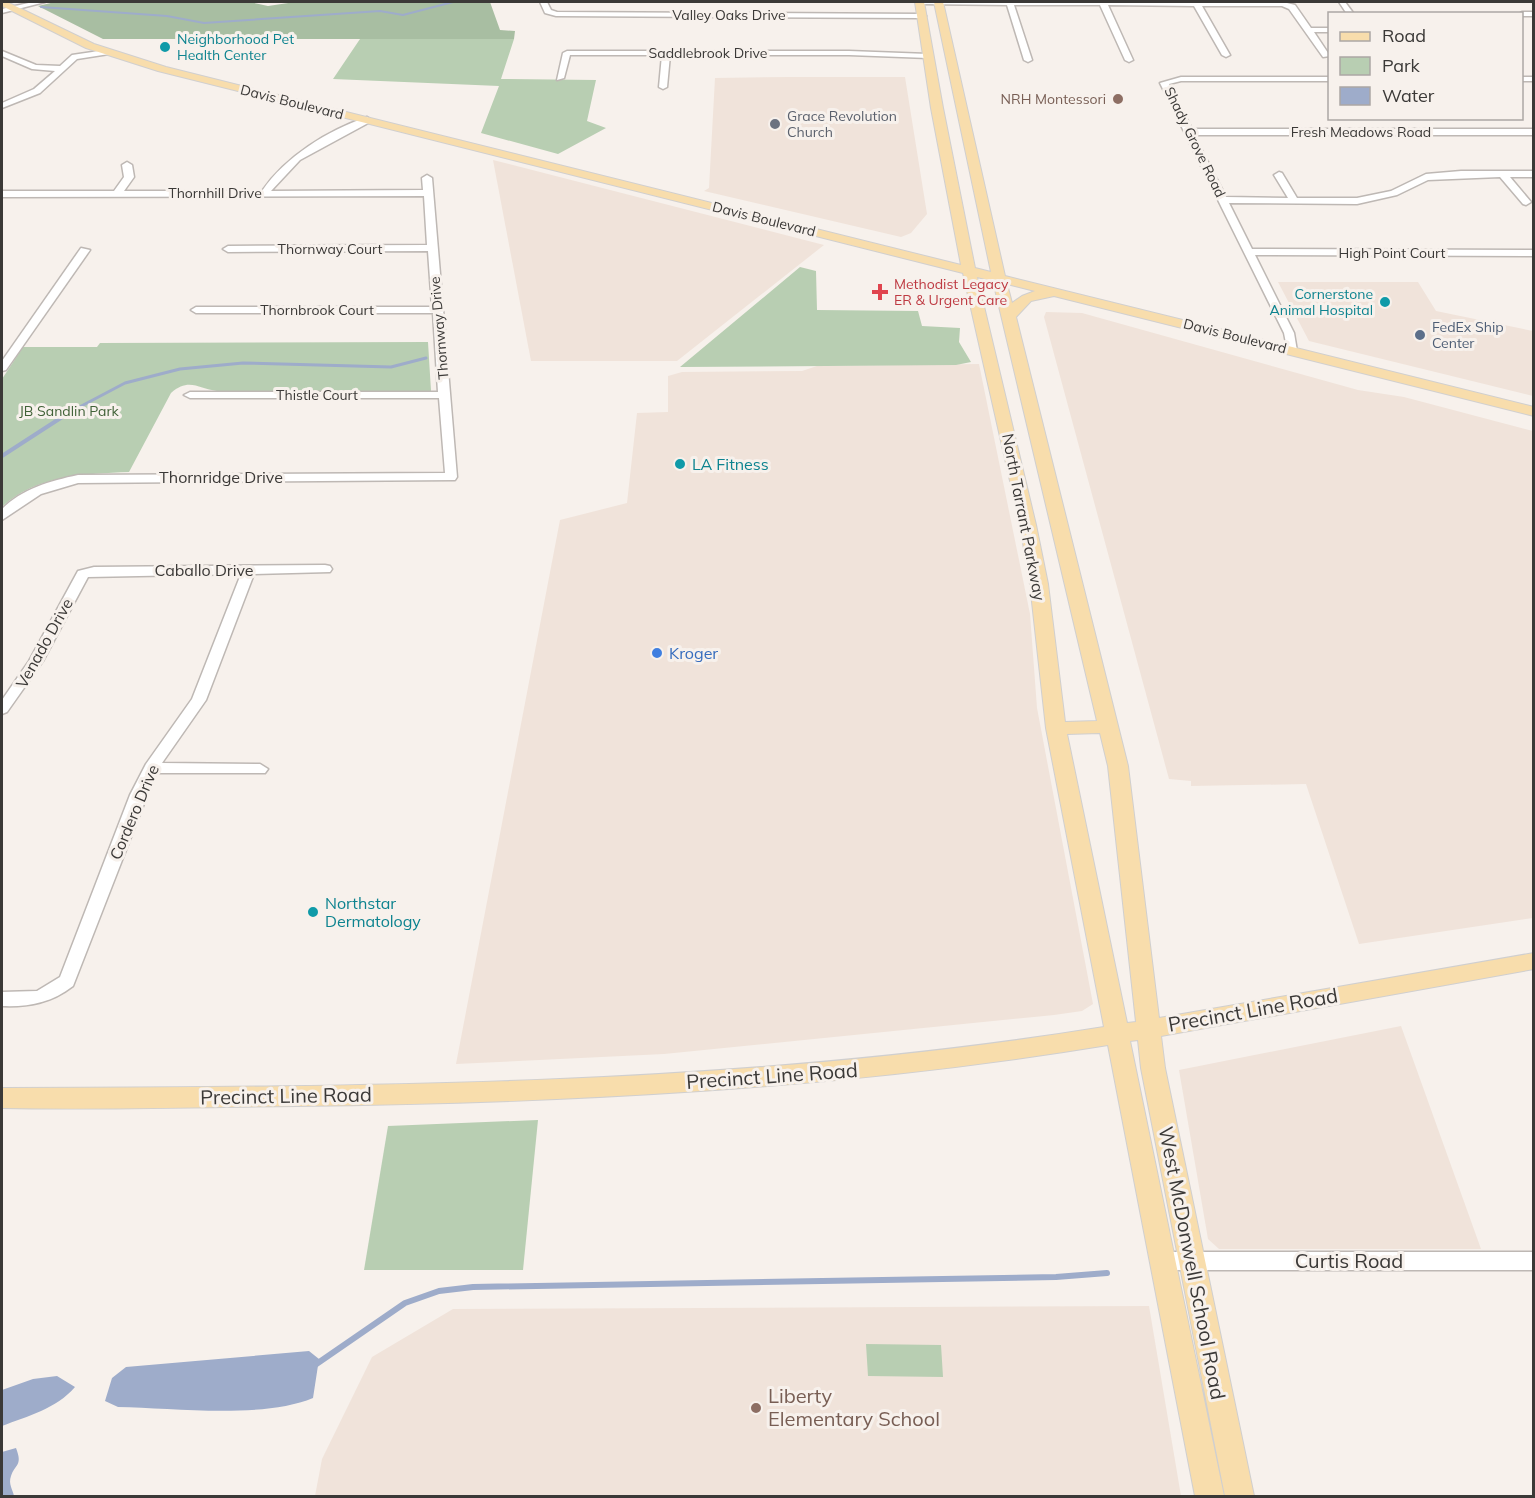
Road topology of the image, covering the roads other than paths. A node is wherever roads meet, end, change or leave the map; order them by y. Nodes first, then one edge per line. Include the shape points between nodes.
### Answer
1 (41, 2) edge
2 (544, 2) edge
3 (666, 2) edge
4 (757, 2) edge
5 (848, 2) edge
6 (920, 2) edge
7 (939, 2) edge
8 (1010, 3) edge
9 (1103, 3) junction
10 (1197, 4) junction
11 (5, 8) edge
12 (664, 15) junction
13 (756, 15) junction
14 (849, 16) junction
15 (922, 16) junction
16 (1308, 30) junction
17 (1328, 30) edge
18 (947, 40) junction
19 (79, 42) junction
20 (106, 52) junction
21 (2, 53) edge
22 (666, 53) junction
23 (928, 53) junction
24 (1226, 55) dead end
25 (1326, 55) dead end
26 (75, 57) junction
27 (1028, 60) dead end
28 (1129, 60) dead end
29 (61, 69) junction
30 (560, 78) dead end
31 (1328, 79) edge
32 (663, 87) dead end
33 (2, 105) edge
34 (937, 108) junction
35 (962, 109) junction
36 (1397, 120) edge
37 (372, 122) junction
38 (1516, 124) dead end
39 (1188, 132) junction
40 (1405, 132) junction
41 (1529, 132) edge
42 (128, 165) dead end
43 (1503, 174) junction
44 (1533, 174) edge
45 (1279, 175) dead end
46 (427, 178) dead end
47 (265, 193) junction
48 (280, 193) junction
49 (428, 193) junction
50 (2, 194) edge
51 (117, 194) junction
52 (1223, 200) junction
53 (1294, 200) junction
54 (1526, 202) dead end
55 (961, 228) junction
56 (432, 248) junction
57 (228, 249) dead end
58 (85, 250) dead end
59 (1250, 252) junction
60 (1533, 254) edge
61 (909, 255) junction
62 (969, 270) junction
63 (999, 277) junction
64 (1069, 294) junction
65 (196, 310) dead end
66 (437, 310) junction
67 (1009, 316) junction
68 (1292, 351) junction
69 (2, 368) edge
70 (190, 395) dead end
71 (444, 395) junction
72 (1533, 412) edge
73 (451, 477) joint
74 (2, 516) edge
75 (1026, 516) junction
76 (1059, 516) junction
77 (325, 569) dead end
78 (249, 570) junction
79 (83, 574) joint
80 (2, 709) edge
81 (1108, 727) junction
82 (1056, 728) junction
83 (151, 768) junction
84 (260, 769) dead end
85 (1533, 961) edge
86 (2, 999) edge
87 (1148, 1029) junction
88 (1116, 1034) junction
89 (2, 1098) edge
90 (1178, 1261) junction
91 (1533, 1261) edge
92 (1210, 1497) edge
93 (1240, 1497) edge

1 - 11 street
2 - 12 street, Valley Oaks Drive via 548,11 556,14
3 - 12 street
4 - 13 street
5 - 14 street
6 - 7 street
6 - 15 main road, North Tarrant Parkway
7 - 8 street
7 - 18 main road, North Tarrant Parkway
8 - 9 street
8 - 27 street
9 - 10 street
9 - 28 street
10 - 16 street via 1288,5
10 - 24 street
11 - 19 main road, Davis Boulevard
12 - 13 street, Valley Oaks Drive
13 - 14 street, Valley Oaks Drive
14 - 15 street, Valley Oaks Drive
15 - 18 main road via 936,20 938,30
15 - 23 main road, North Tarrant Parkway
16 - 17 street
16 - 25 street
18 - 35 main road, North Tarrant Parkway
19 - 20 main road, Davis Boulevard
19 - 26 street
20 - 26 street
20 - 37 main road, Davis Boulevard
21 - 29 street via 35,67
22 - 23 street, Saddlebrook Drive
22 - 30 street, Saddlebrook Drive via 567,53
22 - 32 street
23 - 34 main road, North Tarrant Parkway
26 - 29 street
29 - 33 street via 28,97
31 - 39 street, Shady Grove Road via 1167,80 1165,87
34 - 35 main road
34 - 55 main road, North Tarrant Parkway
35 - 63 main road, North Tarrant Parkway
36 - 40 street
37 - 47 street via 299,156 278,174
37 - 48 street via 309,160
37 - 61 main road, Davis Boulevard
38 - 41 street
39 - 40 street, Fresh Meadows Road
39 - 52 street, Shady Grove Road
40 - 41 street, Fresh Meadows Road
42 - 51 street via 129,177
43 - 44 street
43 - 53 street via 1426,177 1394,193 1357,201
43 - 54 street
45 - 53 street
46 - 49 street, Thornway Drive
47 - 48 street, Thornhill Drive
47 - 51 street, Thornhill Drive
48 - 49 street, Thornhill Drive
49 - 56 street, Thornway Drive
50 - 51 street, Thornhill Drive
52 - 53 street
52 - 59 street, Shady Grove Road
55 - 61 main road via 947,249
55 - 62 main road, North Tarrant Parkway
56 - 57 street, Thornway Court
56 - 66 street, Thornway Drive
58 - 69 street
59 - 60 street, High Point Court
59 - 68 street, Shady Grove Road via 1289,333
61 - 62 main road, Davis Boulevard
62 - 63 main road, Davis Boulevard
62 - 75 main road, North Tarrant Parkway
63 - 64 main road, Davis Boulevard
63 - 67 main road, North Tarrant Parkway
64 - 67 main road via 1040,294 1021,300
64 - 68 main road, Davis Boulevard
65 - 66 street, Thornbrook Court
66 - 71 street, Thornway Drive
67 - 76 main road, North Tarrant Parkway
68 - 72 main road, Davis Boulevard
70 - 71 street, Thistle Court
71 - 73 street, Thornway Drive
73 - 74 street, Thornridge Drive via 78,479 41,489
75 - 76 main road
75 - 82 main road, North Tarrant Parkway via 1039,584
76 - 81 main road, North Tarrant Parkway
77 - 78 street, Caballo Drive
78 - 79 street, Caballo Drive
78 - 83 street, Cordero Drive via 199,700
79 - 80 street, Venado Drive via 16,694
81 - 82 main road
81 - 87 main road, North Tarrant Parkway via 1125,807
82 - 88 main road, North Tarrant Parkway
83 - 84 street
83 - 86 street, Cordero Drive via 67,981 37,999
85 - 87 main road, Precinct Line Road
87 - 88 main road, Precinct Line Road
87 - 90 main road, West McDonwell School Road
88 - 89 main road, Precinct Line Road via 875,1068 593,1088 405,1095
88 - 90 main road, West McDonwell School Road
90 - 91 street, Curtis Road
90 - 92 main road, West McDonwell School Road
90 - 93 main road, West McDonwell School Road

